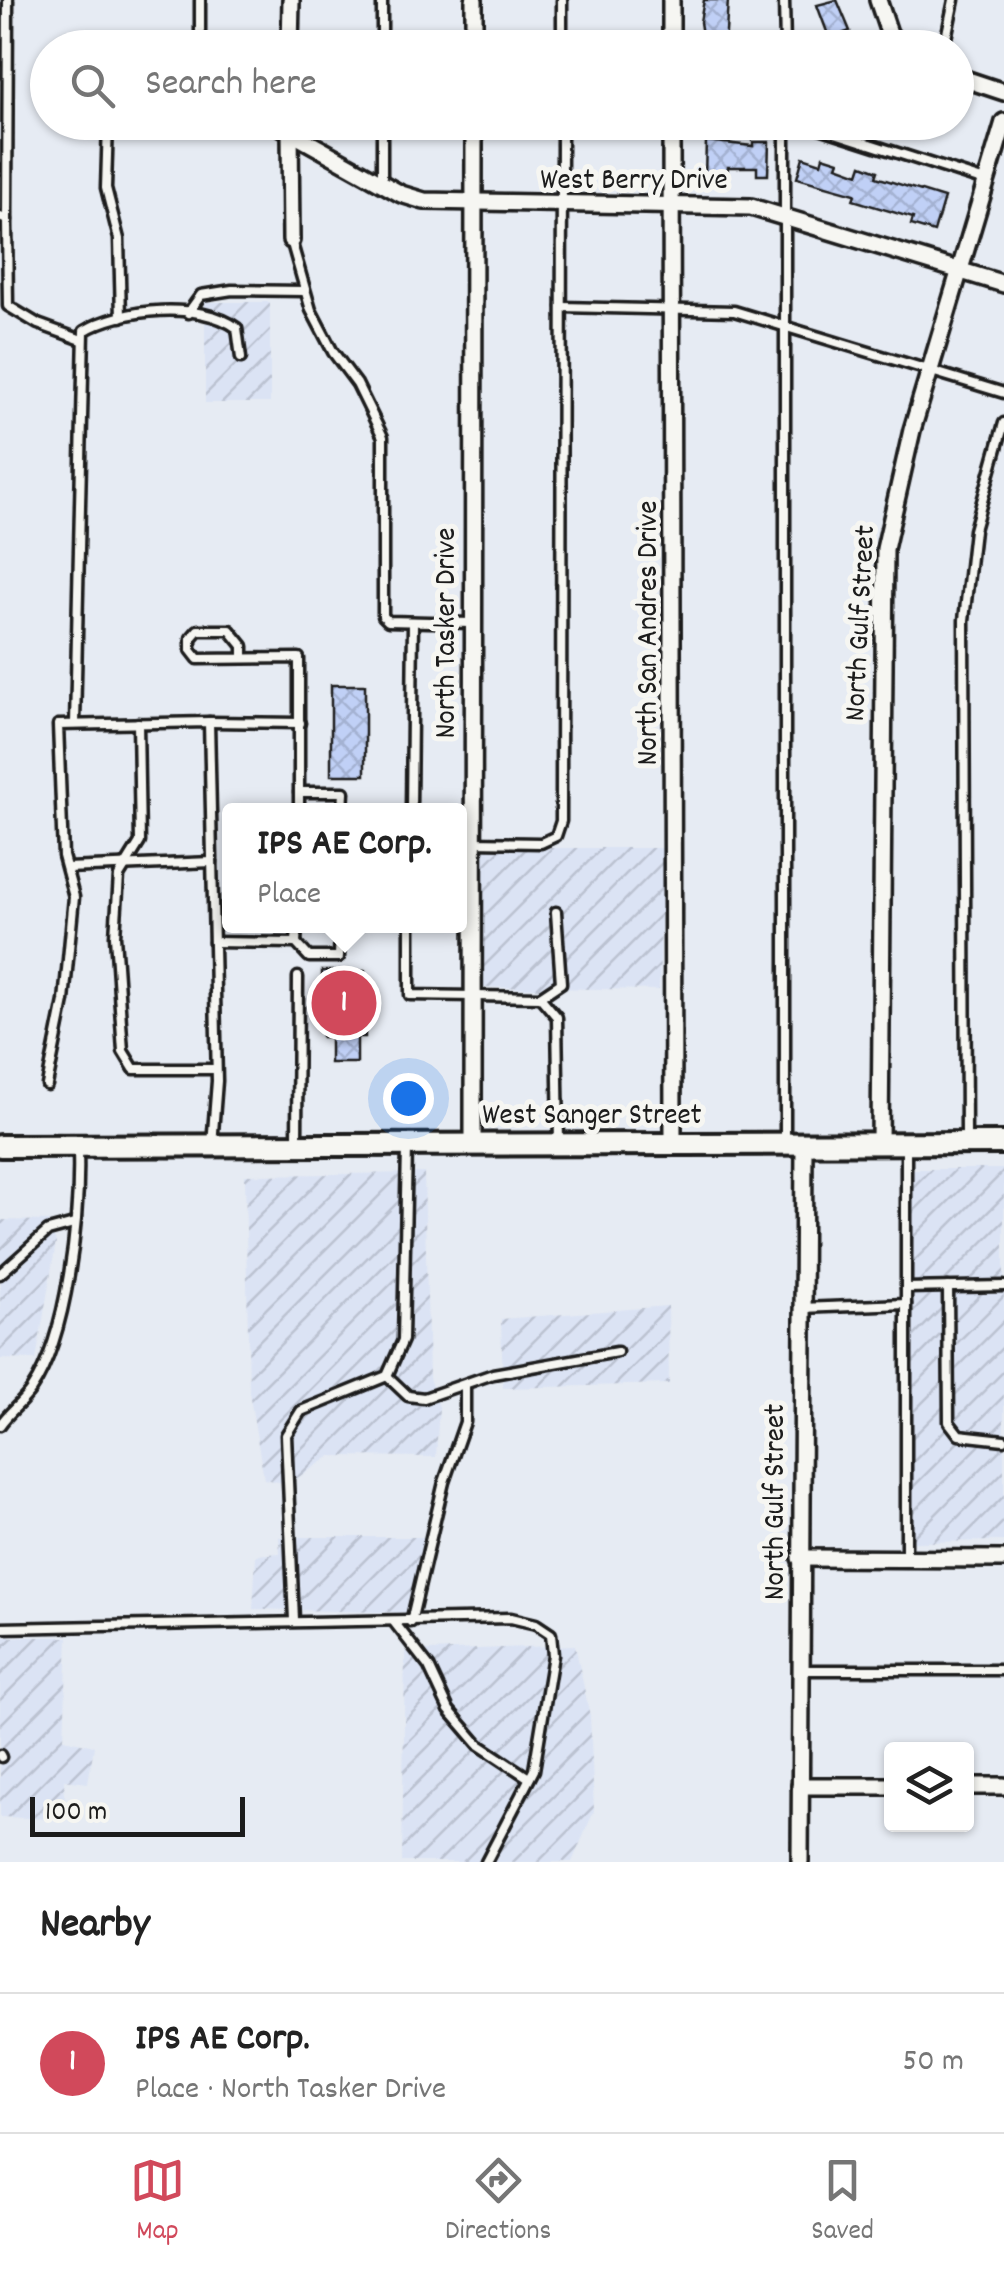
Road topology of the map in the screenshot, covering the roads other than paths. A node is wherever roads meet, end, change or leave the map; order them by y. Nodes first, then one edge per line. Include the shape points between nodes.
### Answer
1 (8, 0) edge
2 (200, 0) edge
3 (290, 0) edge
4 (382, 0) edge
5 (474, 0) edge
6 (562, 0) edge
7 (671, 0) edge
8 (784, 0) edge
9 (878, 0) edge
10 (954, 0) edge
11 (200, 30) edge
12 (290, 30) edge
13 (382, 30) edge
14 (474, 30) edge
15 (562, 30) edge
16 (671, 30) edge
17 (785, 30) edge
18 (889, 30) edge
19 (948, 30) edge
20 (974, 82) edge
21 (1004, 92) edge
22 (1004, 122) edge
23 (107, 140) edge
24 (290, 140) edge
25 (310, 140) edge
26 (382, 140) edge
27 (474, 140) edge
28 (562, 140) edge
29 (672, 140) edge
30 (786, 140) edge
31 (856, 140) edge
32 (985, 181) junction
33 (382, 183) junction
34 (562, 204) junction
35 (671, 204) junction
36 (474, 205) junction
37 (785, 215) junction
38 (4, 219) edge
39 (291, 240) joint
40 (958, 270) junction
41 (1004, 284) edge
42 (305, 291) junction
43 (562, 306) junction
44 (674, 307) junction
45 (188, 314) junction
46 (121, 317) junction
47 (785, 324) junction
48 (82, 340) junction
49 (241, 358) dead end
50 (930, 371) junction
51 (1004, 393) edge
52 (1004, 423) edge
53 (413, 622) junction
54 (472, 623) junction
55 (243, 656) junction
56 (208, 722) junction
57 (138, 723) junction
58 (300, 723) junction
59 (76, 724) junction
60 (299, 792) junction
61 (298, 803) edge
62 (343, 803) edge
63 (411, 803) edge
64 (472, 842) junction
65 (212, 862) junction
66 (124, 866) junction
67 (66, 868) junction
68 (556, 912) dead end
69 (296, 933) edge
70 (340, 933) edge
71 (410, 933) edge
72 (214, 942) junction
73 (296, 943) junction
74 (298, 976) dead end
75 (472, 995) junction
76 (540, 997) junction
77 (216, 1068) junction
78 (47, 1084) dead end
79 (472, 1143) junction
80 (795, 1143) junction
81 (880, 1143) junction
82 (906, 1143) junction
83 (966, 1143) junction
84 (1004, 1143) edge
85 (297, 1144) junction
86 (407, 1144) junction
87 (559, 1144) junction
88 (673, 1144) junction
89 (212, 1145) junction
90 (0, 1146) edge
91 (78, 1146) junction
92 (74, 1224) junction
93 (0, 1274) edge
94 (1004, 1286) edge
95 (948, 1287) junction
96 (906, 1288) junction
97 (906, 1304) junction
98 (801, 1308) junction
99 (617, 1352) dead end
100 (387, 1376) junction
101 (466, 1385) junction
102 (0, 1424) edge
103 (1004, 1440) edge
104 (800, 1558) junction
105 (906, 1558) junction
106 (1004, 1559) edge
107 (294, 1620) junction
108 (394, 1622) junction
109 (411, 1622) junction
110 (0, 1628) edge
111 (800, 1670) junction
112 (1004, 1670) edge
113 (529, 1778) junction
114 (800, 1786) junction
115 (884, 1786) edge
116 (974, 1786) edge
117 (1004, 1786) edge
118 (486, 1862) edge
119 (800, 1862) edge

1 - 38 lane
2 - 11 lane
3 - 12 street
4 - 13 lane
5 - 14 street
6 - 15 lane
7 - 16 street
8 - 17 lane
9 - 18 street
10 - 19 lane
20 - 21 street
22 - 32 street, North Gulf Street
23 - 46 lane via 106,188 118,239
24 - 39 street
25 - 33 street, West Berry Drive
26 - 33 lane
27 - 36 street, North Tasker Drive
28 - 34 lane
29 - 35 street, North San Andres Drive
30 - 37 lane
31 - 32 lane
32 - 40 street, North Gulf Street
33 - 36 street, West Berry Drive via 424,202
34 - 35 street, West Berry Drive
34 - 36 street, West Berry Drive
34 - 43 lane
35 - 37 street, West Berry Drive
35 - 44 street, North San Andres Drive
36 - 54 street, North Tasker Drive
37 - 40 street, West Berry Drive
37 - 47 lane
38 - 48 lane via 8,306
39 - 42 lane
40 - 41 street, West Berry Drive
40 - 50 street, North Gulf Street
42 - 45 lane via 201,294
42 - 53 lane via 384,437 383,616
43 - 44 lane
43 - 64 lane via 561,822 556,836 541,843
44 - 47 lane via 734,311
44 - 88 street, North San Andres Drive
45 - 46 lane
45 - 49 lane via 224,318 237,328
46 - 48 lane via 100,320
47 - 50 lane
47 - 80 lane
48 - 59 lane
50 - 51 lane
50 - 81 street, North Gulf Street via 892,504 882,573
52 - 83 lane via 974,530 964,620
53 - 54 lane
53 - 63 lane
54 - 64 street, North Tasker Drive
55 - 55 lane via 198,659 190,638 198,630 230,630
55 - 58 lane via 300,658
56 - 57 lane
56 - 58 lane
56 - 65 lane
57 - 59 lane
57 - 66 lane via 140,842
58 - 60 lane
59 - 67 lane via 58,724
60 - 61 lane
60 - 62 lane via 344,792
64 - 75 street, North Tasker Drive
65 - 66 lane
65 - 72 lane
66 - 67 lane
66 - 77 lane via 115,936 123,1051 134,1068
67 - 78 lane via 74,897
68 - 76 lane via 561,983
69 - 73 lane
70 - 73 lane via 339,957 310,957
71 - 75 lane via 410,995
72 - 73 lane
72 - 77 lane
74 - 85 lane
75 - 76 lane
75 - 79 street, North Tasker Drive
76 - 87 lane via 557,1016
77 - 89 lane
79 - 86 main road, West Sanger Street
79 - 87 main road, West Sanger Street
80 - 81 main road, West Sanger Street
80 - 88 main road, West Sanger Street
80 - 98 street, North Gulf Street
81 - 82 main road, West Sanger Street
82 - 83 main road, West Sanger Street
82 - 96 lane
83 - 84 main road, West Sanger Street
85 - 86 main road, West Sanger Street
85 - 89 main road, West Sanger Street
86 - 100 lane via 404,1340
87 - 88 main road, West Sanger Street
89 - 91 main road, West Sanger Street
90 - 91 main road, West Sanger Street
91 - 92 lane
92 - 93 lane via 48,1231
92 - 102 lane via 45,1362
94 - 95 lane
95 - 96 lane
95 - 103 lane via 949,1422 959,1435
96 - 97 lane
97 - 98 lane
97 - 105 lane
98 - 104 street, North Gulf Street
99 - 101 lane
100 - 101 lane via 408,1396 424,1398
100 - 107 lane via 302,1411 286,1435
101 - 109 lane via 465,1422
104 - 105 street
104 - 111 street, North Gulf Street
105 - 106 street
107 - 108 lane
107 - 110 lane
108 - 109 lane
108 - 113 lane via 449,1710 480,1745
109 - 113 lane via 510,1618 552,1634
111 - 112 lane
111 - 114 street, North Gulf Street
113 - 118 lane
114 - 115 street
114 - 119 street, North Gulf Street
116 - 117 street

